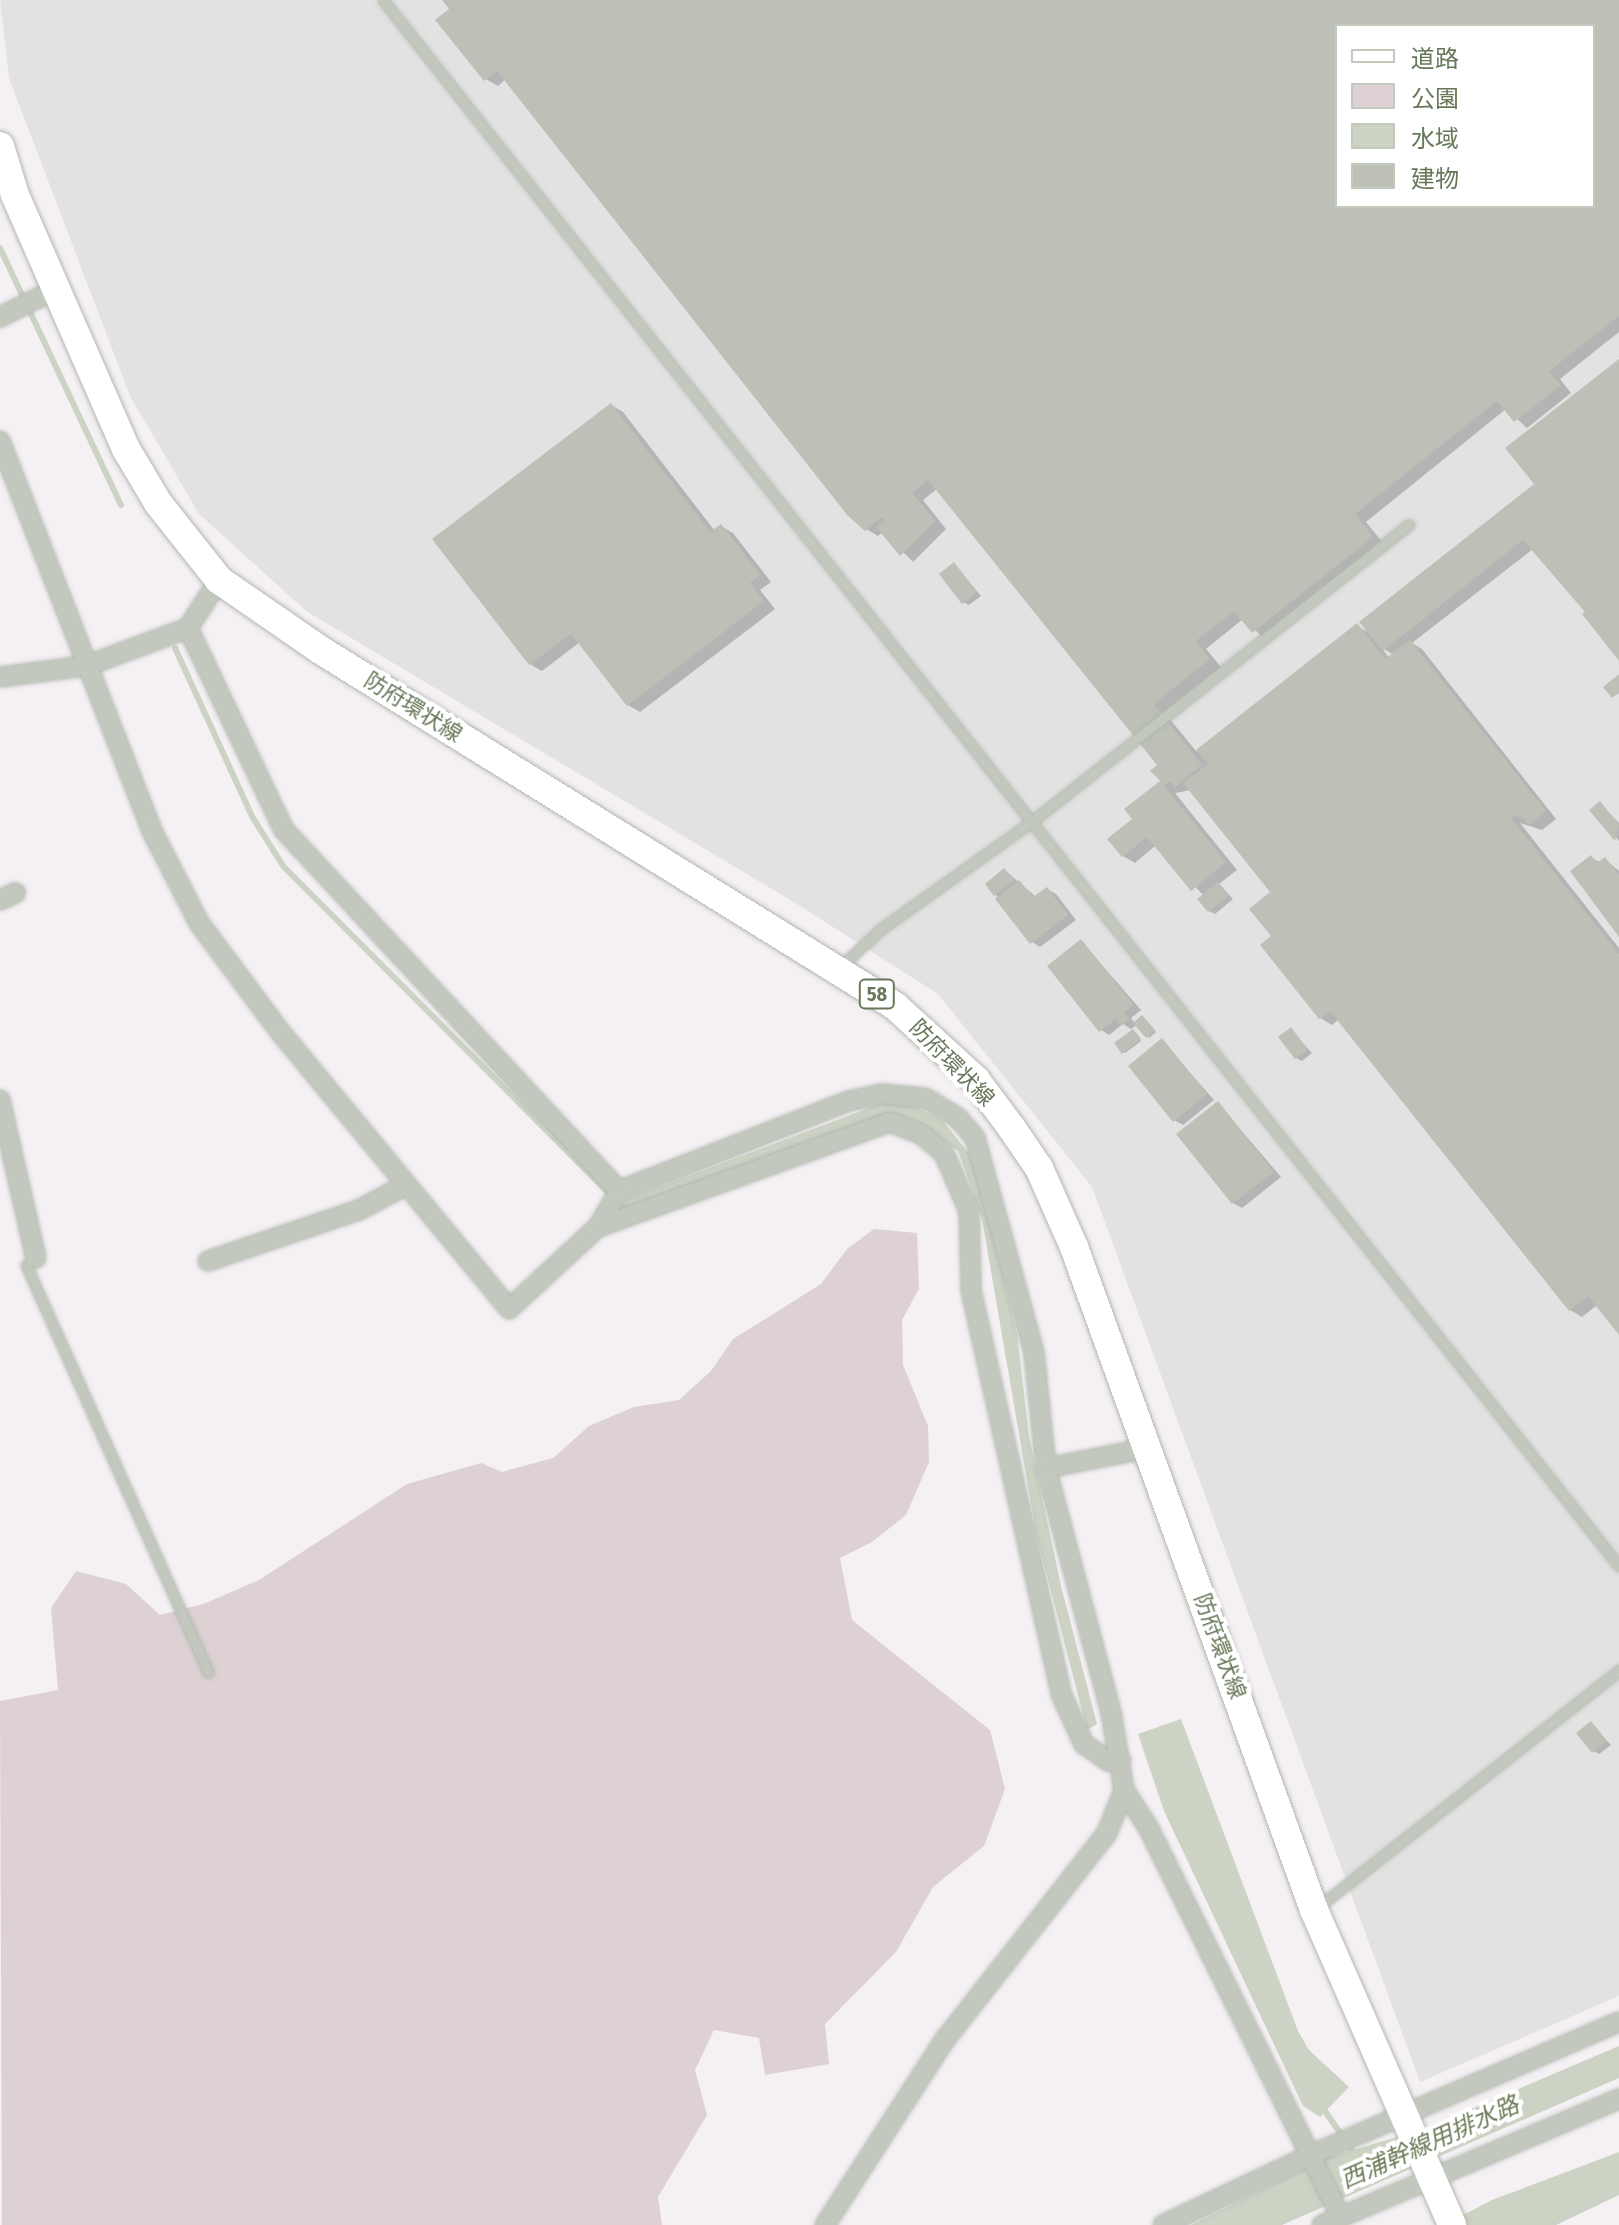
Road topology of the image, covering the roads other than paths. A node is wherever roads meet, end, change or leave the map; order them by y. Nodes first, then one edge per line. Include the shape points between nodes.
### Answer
1 (383, 0) edge
2 (0, 146) edge
3 (56, 289) junction
4 (0, 317) edge
5 (0, 441) edge
6 (1409, 525) dead end
7 (219, 580) junction
8 (188, 628) junction
9 (86, 666) junction
10 (0, 677) edge
11 (1031, 822) junction
12 (839, 969) junction
13 (0, 1100) edge
14 (404, 1186) junction
15 (619, 1191) junction
16 (598, 1227) junction
17 (208, 1261) dead end
18 (31, 1262) joint
19 (1149, 1448) junction
20 (1046, 1468) junction
21 (1619, 1566) edge
22 (1619, 1670) edge
23 (208, 1672) dead end
24 (1121, 1760) junction
25 (1124, 1790) junction
26 (1314, 1910) junction
27 (1619, 2022) edge
28 (1619, 2099) edge
29 (1404, 2122) junction
30 (1312, 2157) junction
31 (1430, 2176) junction
32 (1338, 2210) junction
33 (1449, 2216) edge
34 (825, 2225) edge
35 (1163, 2225) edge
36 (1322, 2225) edge

1 - 11 lane
2 - 3 main road, 防府環状線 / 58
3 - 4 street
3 - 7 main road, 防府環状線 / 58 via 126,449 158,503
5 - 9 street
6 - 11 lane
7 - 8 street
7 - 12 main road, 防府環状線 / 58 via 322,651
8 - 9 street
8 - 15 street via 284,830
9 - 10 street
9 - 14 street via 151,829 199,923
11 - 12 lane via 881,929
11 - 21 lane
12 - 19 main road, 防府環状線 / 58 via 906,1015 976,1080 1039,1168
13 - 18 street
14 - 16 street via 509,1309
14 - 17 street via 359,1210
15 - 16 street
15 - 20 street via 849,1101 903,1094 925,1098 957,1117 975,1138 986,1165 1034,1352
16 - 24 street via 890,1122 921,1134 944,1153 969,1211 971,1290 1062,1696 1084,1744 1108,1761
18 - 23 lane
19 - 20 street
19 - 26 main road, 防府環状線 / 58
20 - 24 street
22 - 26 lane
24 - 25 street
25 - 30 street
25 - 34 street via 1107,1833 946,2038
26 - 29 main road, 防府環状線 / 58
27 - 29 street
28 - 31 street
29 - 30 street
29 - 31 main road, 防府環状線 / 58
30 - 32 street
30 - 35 street
31 - 32 street
31 - 33 main road, 防府環状線 / 58
32 - 36 street

